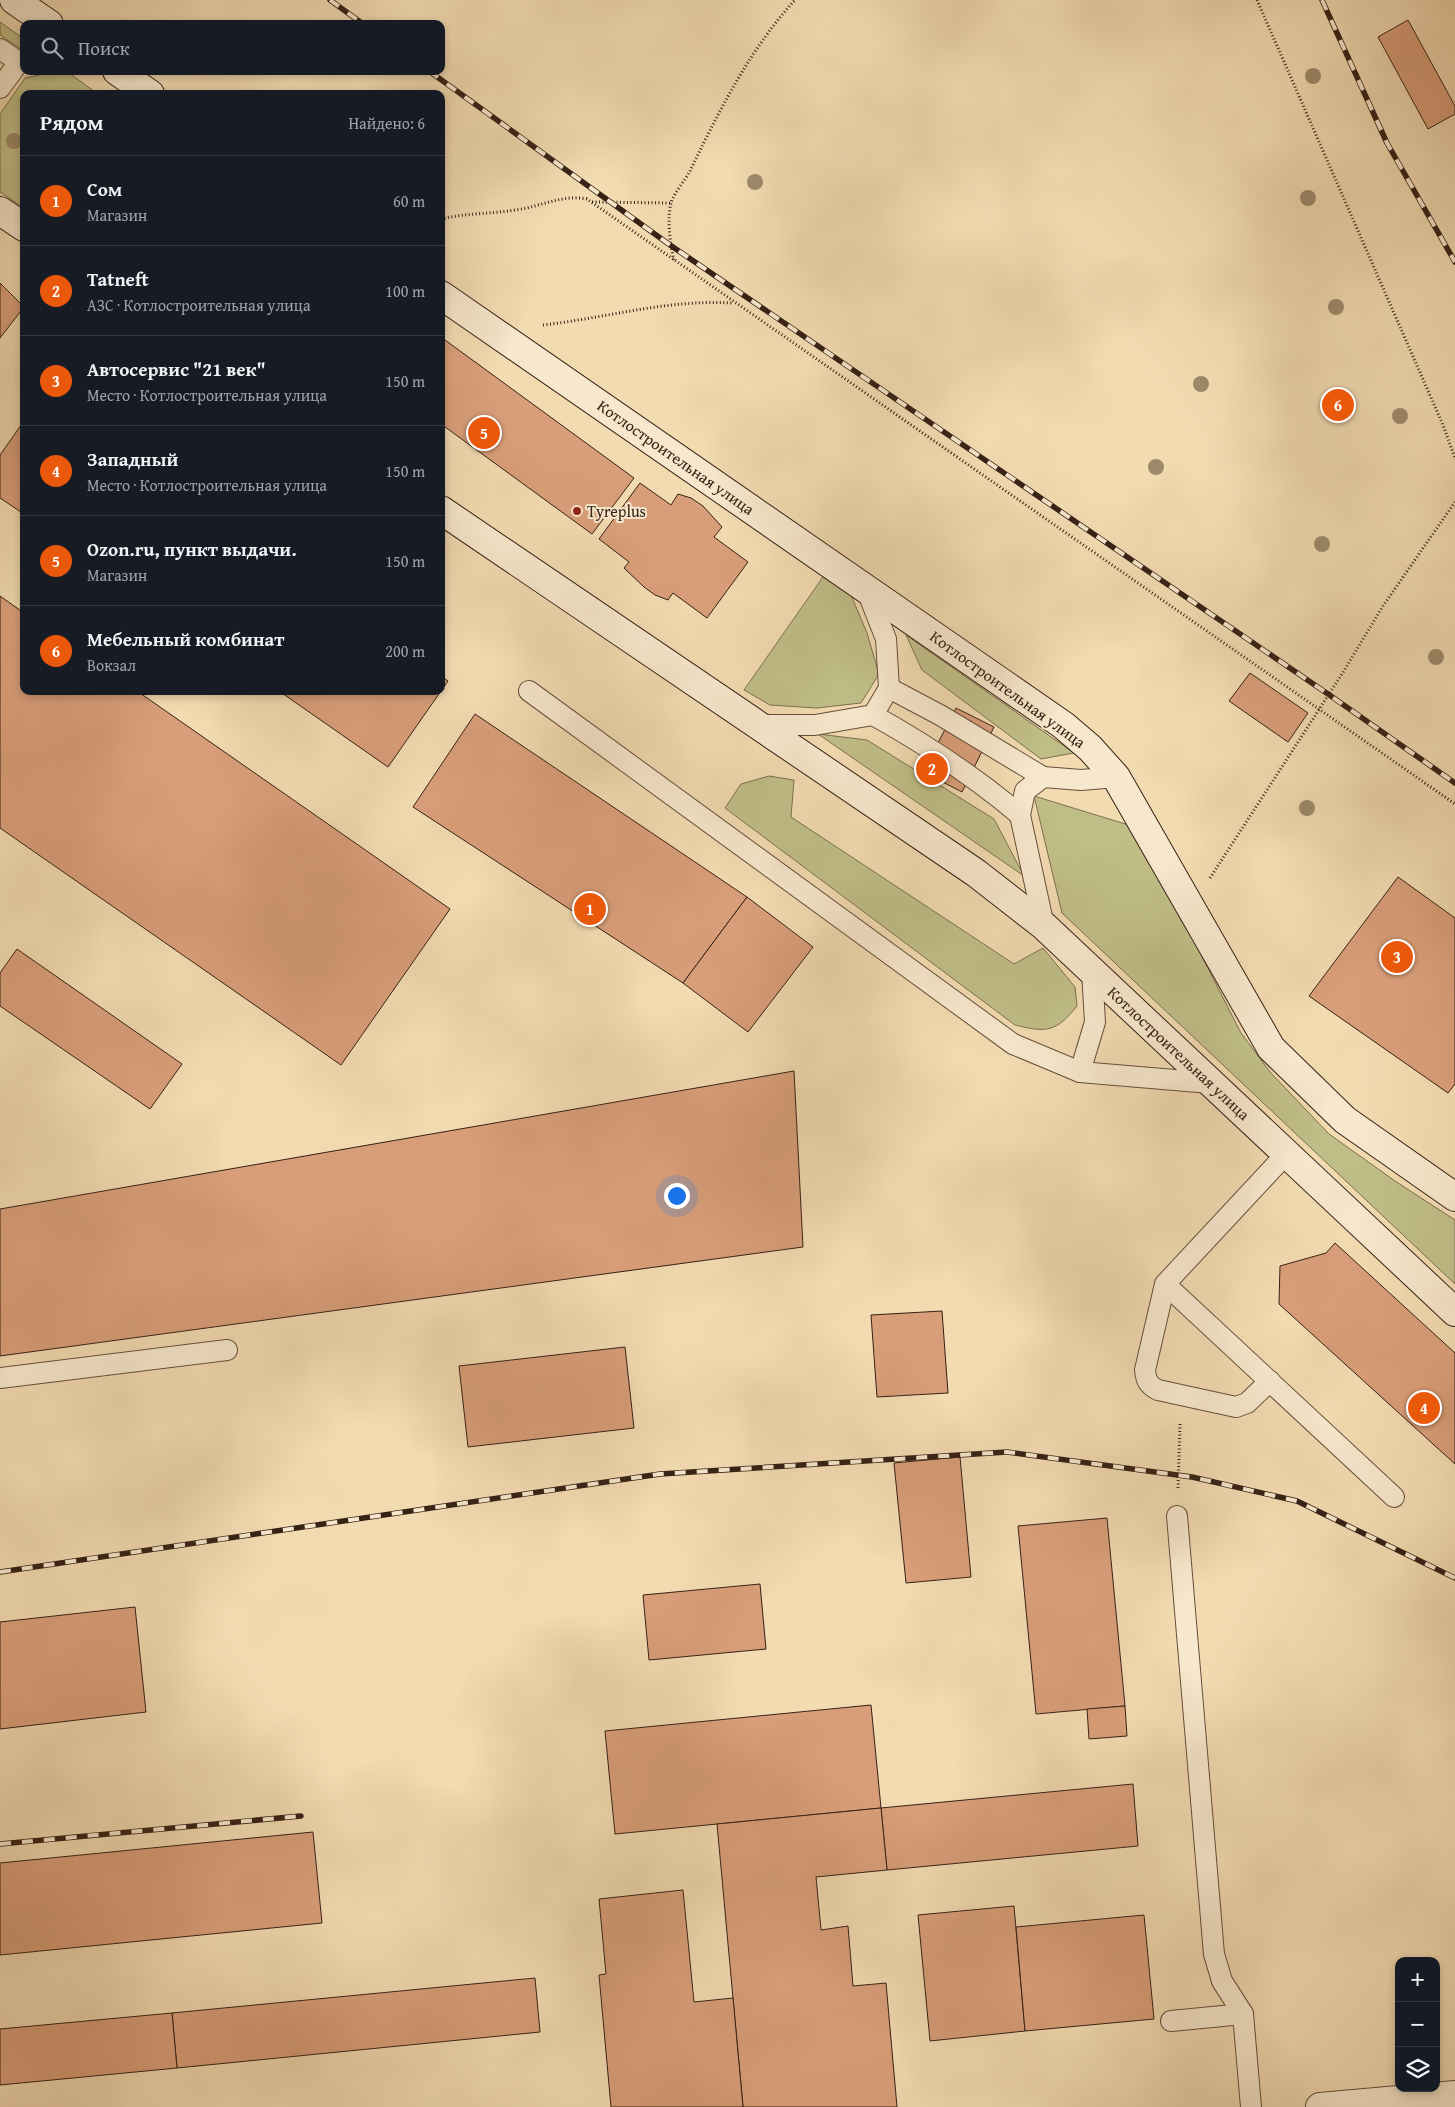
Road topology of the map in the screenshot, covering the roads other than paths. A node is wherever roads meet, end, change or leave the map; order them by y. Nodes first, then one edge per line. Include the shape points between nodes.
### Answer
1 (14, 0) edge
2 (43, 20) edge
3 (0, 49) edge
4 (20, 61) edge
5 (20, 63) edge
6 (124, 75) edge
7 (0, 88) edge
8 (144, 90) edge
9 (0, 211) edge
10 (20, 224) edge
11 (445, 298) edge
12 (445, 513) edge
13 (866, 588) junction
14 (889, 688) junction
15 (529, 691) dead end
16 (872, 715) junction
17 (759, 726) junction
18 (1043, 777) junction
19 (1116, 777) junction
20 (1020, 815) junction
21 (1044, 926) junction
22 (1092, 971) junction
23 (1080, 1072) junction
24 (1210, 1083) junction
25 (1287, 1153) junction
26 (1455, 1196) edge
27 (1165, 1284) junction
28 (1455, 1312) edge
29 (226, 1350) dead end
30 (0, 1378) edge
31 (1270, 1381) junction
32 (1394, 1497) dead end
33 (1177, 1516) road end
34 (1244, 2014) junction
35 (1170, 2021) dead end
36 (1455, 2095) edge
37 (1251, 2107) edge
38 (1320, 2107) edge

1 - 2 main road
3 - 4 lane
5 - 7 lane
6 - 8 main road
9 - 10 main road
11 - 13 main road, Котлостроительная улица
12 - 17 main road, Котлостроительная улица
13 - 14 lane via 886,639
13 - 19 main road, Котлостроительная улица via 1063,724
14 - 16 lane
14 - 18 lane
15 - 23 lane via 1013,1044
16 - 17 lane via 815,725
16 - 20 lane via 923,743 996,794
17 - 21 main road, Котлостроительная улица via 976,872
18 - 19 lane via 1081,780
18 - 20 lane via 1024,792
19 - 26 main road, Котлостроительная улица via 1271,1048 1345,1120
20 - 21 lane
21 - 22 main road, Котлостроительная улица
22 - 23 lane via 1095,1022
22 - 24 main road, Котлостроительная улица
23 - 24 lane
24 - 25 main road, Котлостроительная улица
25 - 27 lane
25 - 28 main road, Котлостроительная улица
27 - 31 lane
27 - 31 lane via 1146,1370 1150,1385 1181,1396 1236,1407 1247,1403
29 - 30 lane
31 - 32 lane
33 - 34 lane via 1214,1954 1222,1981
34 - 35 lane
34 - 37 lane
36 - 38 main road

